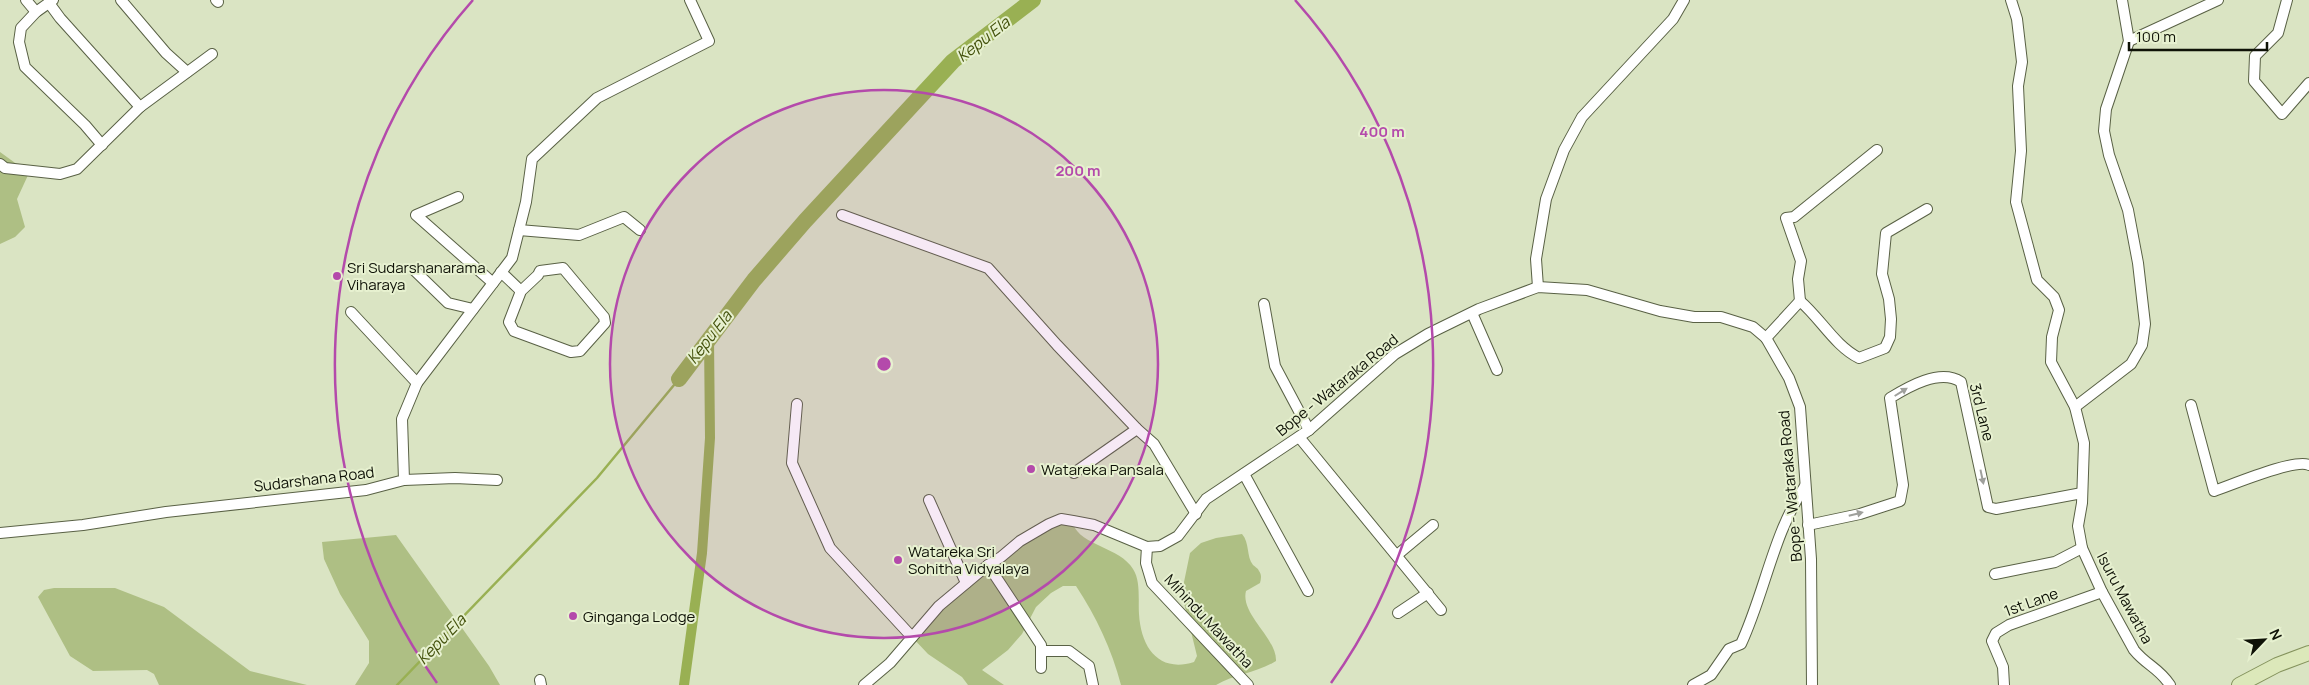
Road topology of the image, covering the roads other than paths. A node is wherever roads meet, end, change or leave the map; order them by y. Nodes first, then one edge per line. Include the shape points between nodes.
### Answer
1 (26, 0) edge
2 (120, 0) edge
3 (690, 0) edge
4 (1684, 0) edge
5 (2011, 0) edge
6 (2218, 0) edge
7 (2287, 0) edge
8 (51, 1) edge
9 (2124, 1) edge
10 (36, 12) junction
11 (2129, 41) junction
12 (212, 54) dead end
13 (187, 72) junction
14 (2309, 83) edge
15 (140, 107) junction
16 (102, 145) junction
17 (1877, 150) dead end
18 (0, 164) edge
19 (458, 197) dead end
20 (1927, 209) dead end
21 (842, 215) dead end
22 (519, 230) junction
23 (640, 230) dead end
24 (414, 270) dead end
25 (501, 272) junction
26 (493, 282) junction
27 (1538, 287) junction
28 (521, 291) junction
29 (1800, 301) junction
30 (1264, 304) dead end
31 (473, 309) junction
32 (351, 312) dead end
33 (1472, 313) junction
34 (1766, 338) junction
35 (1497, 370) dead end
36 (418, 383) junction
37 (797, 404) dead end
38 (2192, 405) dead end
39 (2075, 407) junction
40 (1136, 429) junction
41 (1309, 430) junction
42 (1299, 437) junction
43 (2309, 465) edge
44 (1074, 473) dead end
45 (1244, 474) junction
46 (404, 480) junction
47 (497, 480) dead end
48 (1805, 486) junction
49 (2082, 493) junction
50 (929, 500) dead end
51 (1196, 514) junction
52 (1434, 524) dead end
53 (1808, 525) junction
54 (0, 533) edge
55 (1147, 546) junction
56 (2082, 548) junction
57 (1396, 555) junction
58 (988, 564) junction
59 (1995, 574) dead end
60 (966, 583) junction
61 (1308, 591) dead end
62 (2102, 592) junction
63 (1428, 593) junction
64 (1441, 610) dead end
65 (1398, 613) dead end
66 (912, 637) junction
67 (1042, 651) junction
68 (2309, 653) edge
69 (1041, 668) dead end
70 (864, 685) edge
71 (1093, 685) edge
72 (1248, 685) edge
73 (1693, 685) edge
74 (1812, 685) edge
75 (2004, 685) edge
76 (2170, 685) edge
77 (2239, 685) edge

1 - 10 street
2 - 13 street
3 - 22 street via 709,41 597,98 532,159
4 - 27 street via 1673,18 1582,117 1564,150 1546,199 1536,259
5 - 39 street, Isuru Mawatha via 2017,19 2022,62 2018,86 2021,151 2016,202 2037,280 2054,297 2059,310 2052,338 2051,362
6 - 11 street
7 - 14 street via 2278,32 2255,56 2254,81 2282,114
8 - 10 street
8 - 15 street via 60,18
9 - 11 street
10 - 16 street via 21,28 19,42 25,66
11 - 39 street via 2106,109 2104,131 2128,210 2138,263 2145,324 2142,345 2131,364
12 - 13 street
13 - 15 street
15 - 16 street
16 - 18 street via 77,169 60,174 5,168
17 - 29 street via 1794,216 1786,218 1801,261 1798,279
19 - 26 street via 416,215
20 - 29 street via 1886,233 1882,274 1891,319 1890,337 1885,348 1859,358 1846,351
21 - 40 street via 988,268
22 - 23 street via 578,235 624,217
22 - 25 street via 512,258
24 - 31 street via 448,303
25 - 26 street
25 - 28 street
26 - 31 street
27 - 33 street, Bope - Wataraka Road
27 - 34 street, Bope - Wataraka Road via 1587,290 1660,311 1694,317 1721,317 1753,327
28 - 28 street via 540,271 563,268 606,323 580,351 571,352 514,331 508,322
29 - 34 street
30 - 41 street via 1275,366
31 - 36 street
32 - 36 street
33 - 35 street
33 - 41 street, Bope - Wataraka Road via 1395,354
34 - 48 street, Bope - Wataraka Road via 1789,378 1800,407
36 - 46 street via 402,419
37 - 66 street via 792,463 830,548
38 - 43 street via 2214,491 2287,466 2304,462
39 - 49 street, Isuru Mawatha via 2084,443
40 - 44 street
40 - 51 street via 1154,444
41 - 42 street, Bope - Wataraka Road
42 - 45 street, Bope - Wataraka Road
42 - 57 street
45 - 51 street, Bope - Wataraka Road via 1206,499
45 - 61 street
46 - 47 street, Sudarshana Road
46 - 54 street, Sudarshana Road via 366,490
48 - 53 street, Bope - Wataraka Road
48 - 73 street via 1790,507 1755,614 1741,644 1729,650 1711,675
53 -> 49 street, 3rd Lane via 1860,514 1900,500 1903,485 1890,398 1909,386 1933,378 1953,376 1961,382 1988,507 1996,509
49 - 56 street, Isuru Mawatha via 2078,526
50 - 60 street
51 - 55 street, Bope - Wataraka Road via 1178,536 1160,546
52 - 57 street
53 - 74 street, Bope - Wataraka Road
55 - 58 street via 1094,525 1061,519 1020,541 1001,558
55 - 72 street, Mihindu Mawatha via 1146,563 1152,583
56 - 59 street via 2055,562
56 - 62 street, Isuru Mawatha
57 - 63 street
58 - 60 street
58 - 67 street
60 - 66 street via 939,606
62 - 75 street, 1st Lane via 2009,625 1996,633 1992,641 2003,667
62 - 76 street, Isuru Mawatha via 2134,650 2162,672
63 - 64 street
63 - 65 street
66 - 70 street via 890,663
67 - 69 street
67 - 71 street via 1069,651 1089,666
68 - 77 main road via 2276,665

